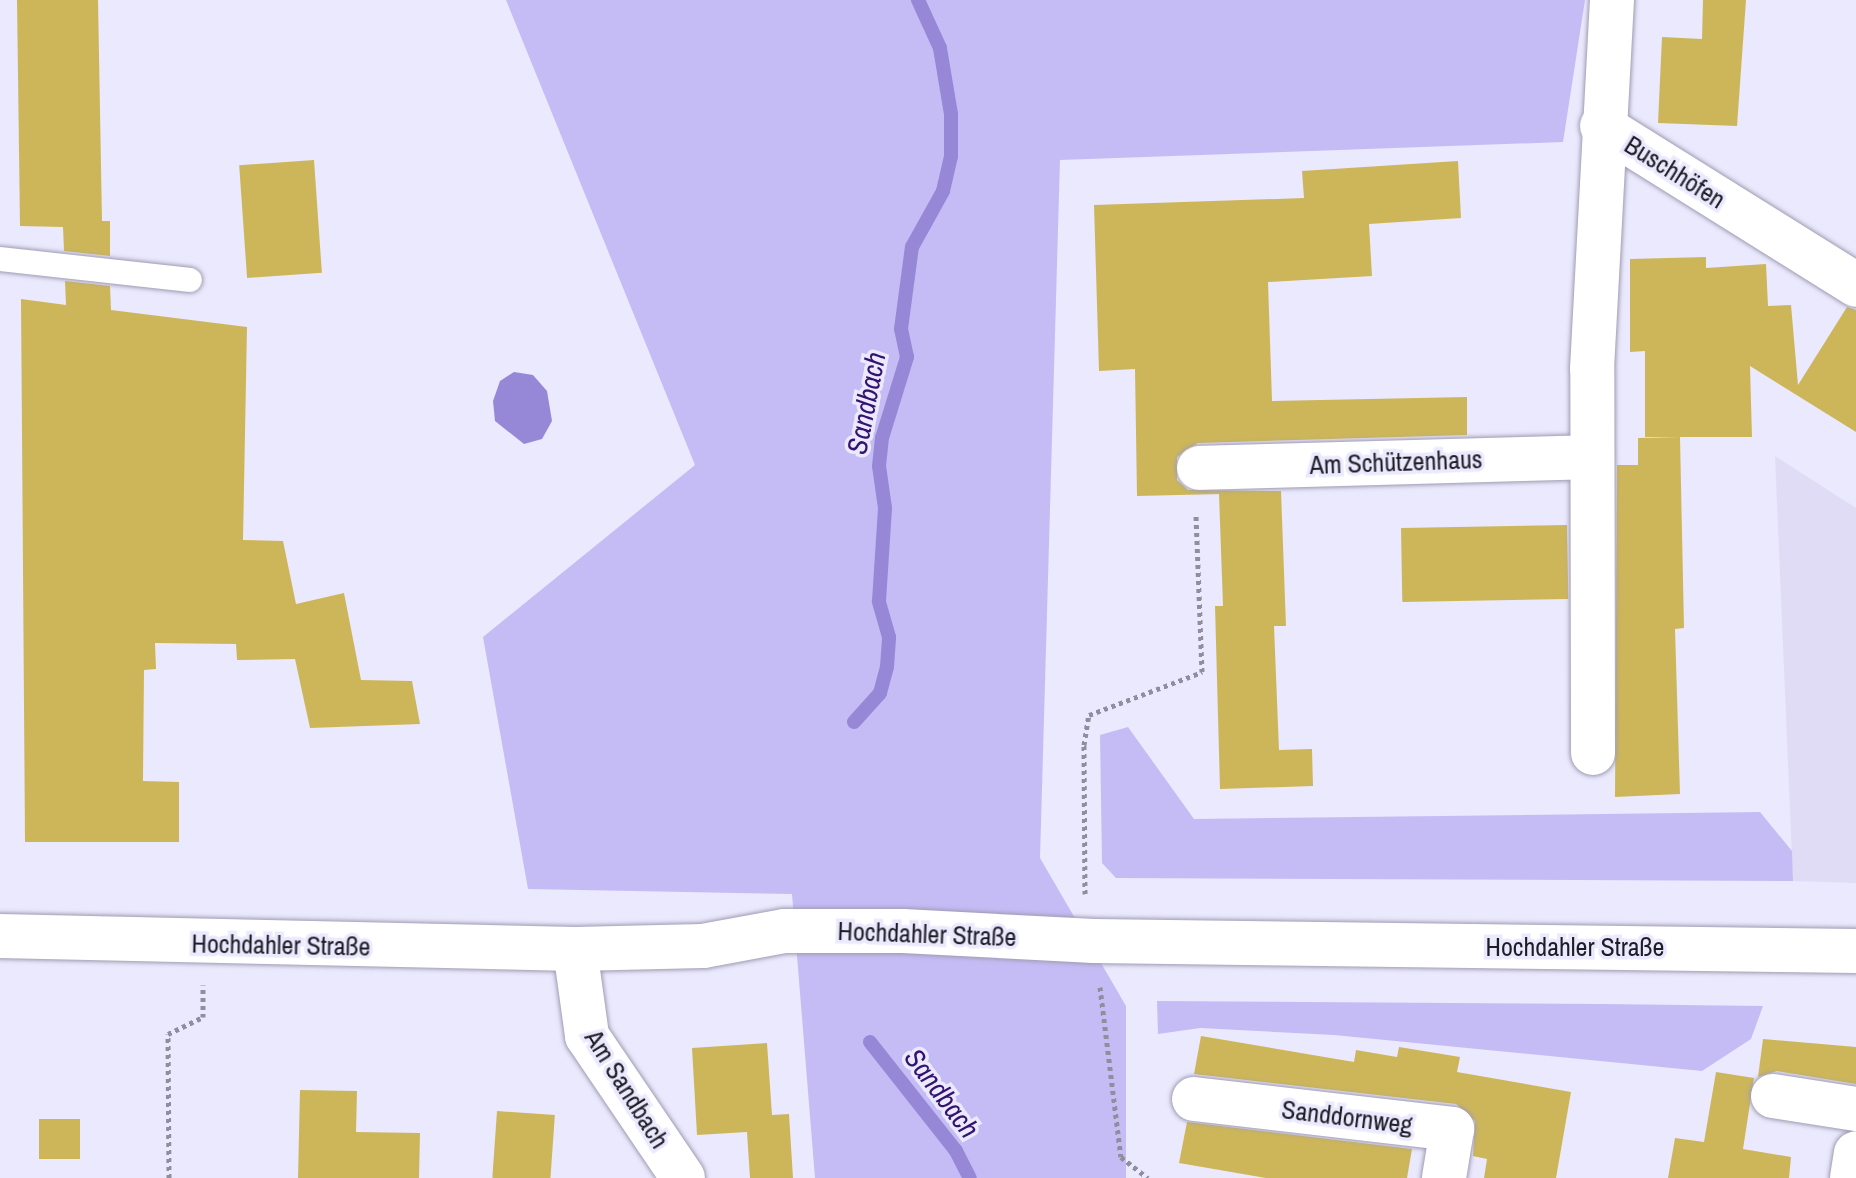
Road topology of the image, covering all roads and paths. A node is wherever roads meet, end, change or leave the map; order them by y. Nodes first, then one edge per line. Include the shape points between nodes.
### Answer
1 (1612, 0) edge
2 (1602, 126) junction
3 (0, 259) edge
4 (190, 280) dead end
5 (1856, 285) edge
6 (1592, 457) junction
7 (1199, 468) joint
8 (1593, 753) dead end
9 (0, 936) edge
10 (1094, 941) junction
11 (203, 943) junction
12 (575, 949) junction
13 (1856, 951) edge
14 (1773, 1096) dead end
15 (1194, 1099) dead end
16 (1856, 1109) edge
17 (1856, 1153) edge
18 (169, 1178) edge
19 (683, 1178) edge
20 (1148, 1178) edge
21 (1444, 1178) edge
22 (1852, 1178) edge

1 - 2 street, Buschhöfen
2 - 5 street, Buschhöfen
2 - 6 street
3 - 4 lane
6 - 7 street, Am Schützenhaus
6 - 8 street
7 - 10 path via 1195,504 1202,672 1089,715 1084,745 1085,897
9 - 11 street, Hochdahler Straße
10 - 12 street, Hochdahler Straße via 784,931 703,946
10 - 13 street, Hochdahler Straße
10 - 20 path via 1121,1157
11 - 12 street, Hochdahler Straße
11 - 18 path via 203,1017 168,1034
12 - 19 street, Am Sandbach via 587,1036
14 - 16 street
15 - 21 street, Sanddornweg via 1452,1129
17 - 22 street

